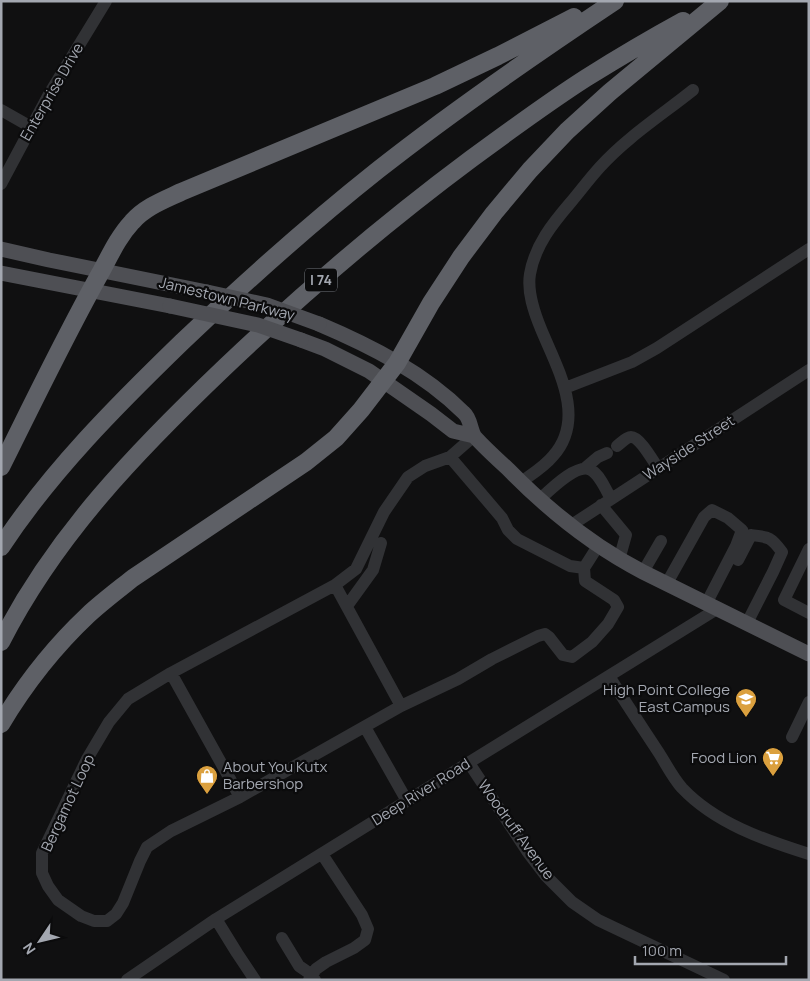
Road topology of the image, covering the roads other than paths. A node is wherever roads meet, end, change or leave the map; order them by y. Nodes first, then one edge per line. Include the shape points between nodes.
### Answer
1 (106, 1) edge
2 (604, 1) edge
3 (614, 1) edge
4 (719, 1) edge
5 (693, 90) dead end
6 (1, 110) edge
7 (32, 127) junction
8 (1, 184) edge
9 (1, 237) edge
10 (809, 249) edge
11 (7, 250) edge
12 (102, 270) junction
13 (1, 273) edge
14 (90, 290) junction
15 (397, 363) junction
16 (809, 370) edge
17 (383, 382) junction
18 (565, 388) junction
19 (474, 436) junction
20 (450, 457) junction
21 (1, 467) edge
22 (585, 468) junction
23 (658, 468) junction
24 (521, 482) junction
25 (539, 500) junction
26 (606, 502) junction
27 (570, 526) junction
28 (660, 541) dead end
29 (381, 543) dead end
30 (598, 546) junction
31 (1, 547) edge
32 (809, 549) edge
33 (619, 560) junction
34 (584, 568) junction
35 (643, 572) junction
36 (666, 583) junction
37 (336, 585) junction
38 (347, 606) junction
39 (712, 606) junction
40 (809, 613) edge
41 (747, 623) junction
42 (1, 642) edge
43 (808, 651) edge
44 (171, 673) junction
45 (609, 676) junction
46 (809, 702) edge
47 (401, 706) junction
48 (1, 724) edge
49 (365, 727) junction
50 (792, 737) dead end
51 (468, 763) junction
52 (240, 797) junction
53 (407, 801) junction
54 (322, 854) junction
55 (809, 854) edge
56 (216, 920) junction
57 (282, 938) dead end
58 (312, 978) edge
59 (128, 980) edge
60 (255, 980) edge
61 (724, 980) edge

1 - 7 street, Enterprise Drive
2 - 12 highway via 434,86 152,206 126,229
3 - 31 highway via 459,108 293,241 130,393 55,475
4 - 15 highway via 595,104 530,170 461,257
4 - 42 highway, I 74 via 631,50 539,109 408,207 310,289 197,394 97,499 30,590
5 - 18 street via 600,166 550,227 536,255 530,275 530,294
6 - 7 street
7 - 8 street, Enterprise Drive
9 - 11 main road
10 - 18 street via 657,348 632,362
11 - 12 main road, Jamestown Parkway
12 - 14 highway
12 - 15 main road, Jamestown Parkway, bridge via 266,305 319,324
13 - 14 main road, Jamestown Parkway
14 - 17 main road, Jamestown Parkway, bridge via 258,325 325,349
14 - 21 highway
15 - 17 highway
15 - 19 main road, Jamestown Parkway via 466,415
16 - 23 street, Wayside Street
17 - 19 main road, Jamestown Parkway via 453,431
17 - 48 highway via 349,425 322,450 133,578 88,614 48,657
18 - 24 street via 568,424 563,442 553,456
19 - 20 street
19 - 24 main road, Jamestown Parkway
20 - 34 street via 517,539 570,566
20 - 37 street, Bergamot Loop via 408,476 384,512 356,569
22 - 23 street via 631,437 642,444
22 - 25 street via 574,472
22 - 26 street via 593,470 598,477
23 - 26 street, Wayside Street
24 - 25 main road, Jamestown Parkway
25 - 27 main road, Jamestown Parkway
26 - 27 street, Wayside Street
26 - 33 street via 626,535
27 - 30 main road, Jamestown Parkway
28 - 35 street
29 - 38 street via 373,570
30 - 33 main road, Jamestown Parkway
30 - 34 street
32 - 40 street via 784,600
33 - 35 main road, Jamestown Parkway
34 - 47 street, Bergamot Loop via 585,581 614,600 618,607 592,642 568,657 549,637 544,634 538,636
35 - 36 main road, Jamestown Parkway
36 - 39 main road, Jamestown Parkway
36 - 39 street via 704,517 712,510 742,530
37 - 38 street
37 - 44 street, Bergamot Loop
38 - 47 street
39 - 41 main road, Jamestown Parkway
39 - 41 street via 751,536 768,537 782,552
39 - 45 street, Deep River Road
41 - 43 main road, Jamestown Parkway
44 - 52 street
44 - 52 street, Bergamot Loop via 128,699 109,722 87,759 42,853 42,873 48,886 58,900 81,916 107,921 123,903 147,847
45 - 51 street, Deep River Road
45 - 55 street via 682,787 700,804 747,832
46 - 50 street
47 - 49 street, Bergamot Loop
49 - 52 street, Bergamot Loop
49 - 53 street
51 - 53 street, Deep River Road
51 - 61 street, Woodruff Avenue via 527,851 572,902 598,920
53 - 54 street, Deep River Road
54 - 56 street, Deep River Road
54 - 58 street via 368,929 365,940 316,969
56 - 59 street, Deep River Road
56 - 60 street
57 - 58 street via 298,966

